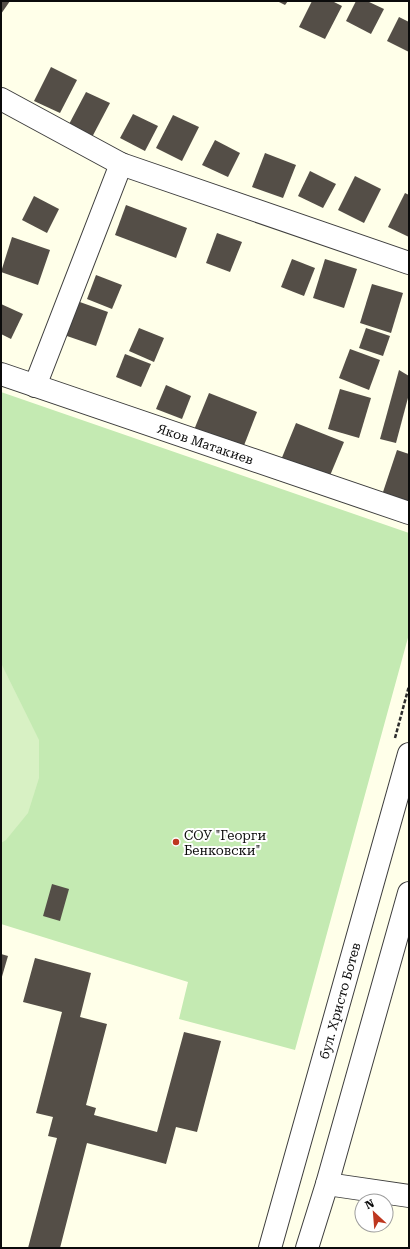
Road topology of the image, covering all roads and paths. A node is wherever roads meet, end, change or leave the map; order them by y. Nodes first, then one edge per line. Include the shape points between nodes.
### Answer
1 (1, 100) edge
2 (122, 164) junction
3 (409, 263) edge
4 (1, 374) edge
5 (35, 386) junction
6 (409, 513) edge
7 (409, 754) edge
8 (409, 893) edge
9 (327, 1184) junction
10 (409, 1196) edge
11 (270, 1248) edge
12 (307, 1248) edge

1 - 2 street
2 - 3 street
2 - 5 street
4 - 5 street, Яков Матакиев
5 - 6 street, Яков Матакиев
7 - 11 street, бул. Христо Ботев
8 - 9 street
9 - 10 street
9 - 12 street

